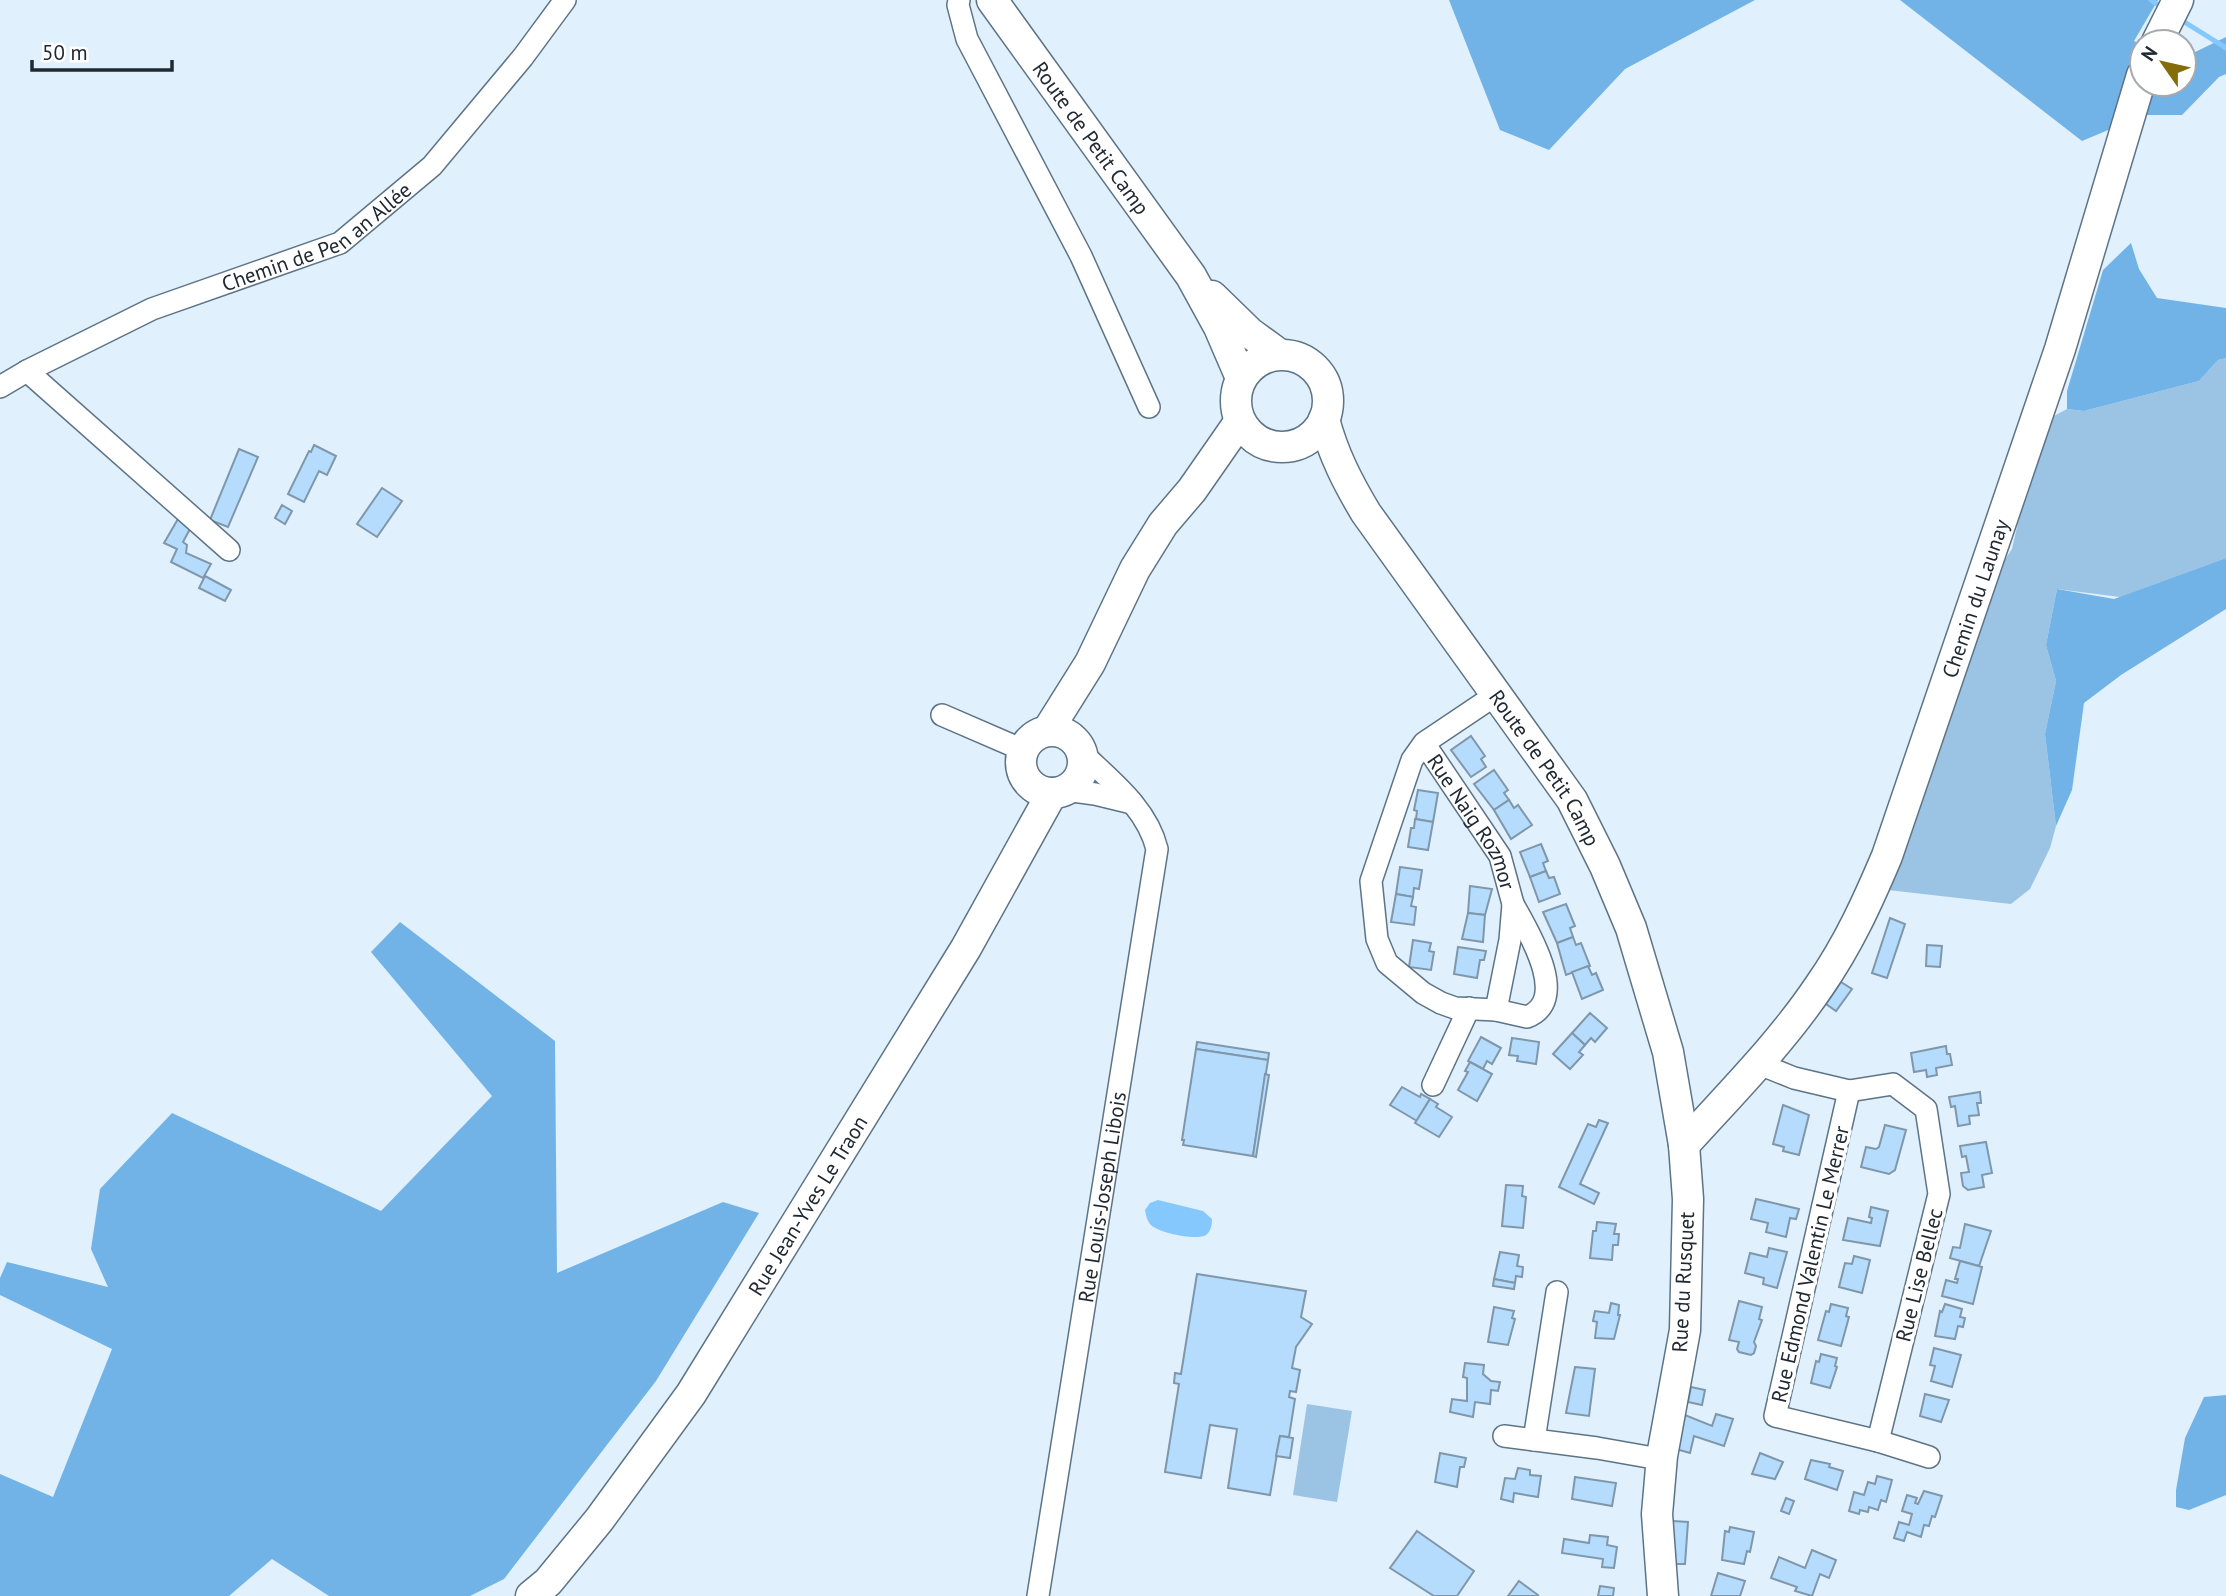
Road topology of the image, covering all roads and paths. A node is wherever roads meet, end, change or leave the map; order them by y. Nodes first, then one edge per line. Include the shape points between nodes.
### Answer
1 (565, 0) edge
2 (959, 0) edge
3 (992, 0) edge
4 (2179, 0) edge
5 (2164, 28) edge
6 (2135, 98) edge
7 (1191, 276) junction
8 (1279, 354) junction
9 (27, 371) junction
10 (1241, 378) junction
11 (0, 387) edge
12 (1149, 407) dead end
13 (1324, 419) junction
14 (1240, 421) junction
15 (1264, 443) junction
16 (1294, 446) junction
17 (1192, 490) junction
18 (1366, 513) junction
19 (229, 550) dead end
20 (1497, 694) junction
21 (942, 715) dead end
22 (1068, 741) junction
23 (1424, 743) junction
24 (1023, 750) junction
25 (1048, 788) junction
26 (1132, 803) junction
27 (1513, 904) junction
28 (1469, 1009) junction
29 (1496, 1010) junction
30 (1668, 1052) joint
31 (1757, 1063) junction
32 (1433, 1085) dead end
33 (1737, 1087) junction
34 (1849, 1091) junction
35 (1678, 1098) junction
36 (1684, 1145) junction
37 (1556, 1292) dead end
38 (1504, 1436) dead end
39 (1534, 1440) junction
40 (1878, 1441) junction
41 (1662, 1456) junction
42 (1929, 1457) dead end
43 (540, 1591) edge
44 (1038, 1596) edge
45 (1663, 1596) edge

1 - 9 street, Chemin de Pen an Allée via 432,166 340,243 152,309
2 - 12 street via 967,39 1081,256
3 - 7 street, Route de Petit Camp
4 - 5 street
6 - 31 street, Chemin du Launay via 2060,349 1887,856 1849,938 1819,986
7 - 8 street, Route de Petit Camp via 1250,333
7 - 10 street, Route de Petit Camp
8 - 10 street via 1254,364
8 - 13 street via 1308,362 1319,372 1329,400
9 - 11 street, Chemin de Pen an Allée
9 - 19 street
10 - 14 street via 1236,407
13 - 16 street via 1316,432
13 - 18 street, Route de Petit Camp via 1337,461
14 - 15 street
14 - 17 street
15 - 16 street
15 - 17 street
16 - 18 street, Route de Petit Camp
17 - 22 street via 1135,569 1090,663
18 - 20 street, Route de Petit Camp
20 - 23 street, Rue Naig Rozmor
20 - 30 street, Route de Petit Camp via 1572,800 1605,866 1631,928
21 - 24 street
22 - 24 street via 1036,735
22 - 25 street via 1082,771 1078,779
22 - 26 street, Rue Louis-Joseph Libois
23 - 27 street, Rue Naig Rozmor via 1500,856
23 - 28 street, Rue Naig Rozmor via 1412,760 1371,881 1377,939 1387,963 1423,993 1441,1003
24 - 25 street via 1021,768
25 - 26 street
25 - 43 street, Rue Jean-Yves Le Traon via 1007,875 946,981 691,1394 600,1520
26 - 44 street, Rue Louis-Joseph Libois via 1153,832 1157,849
27 - 29 street, Rue Naig Rozmor
27 - 29 street, Rue Naig Rozmor via 1548,984 1547,998 1544,1007 1528,1017
28 - 29 street, Rue Naig Rozmor
28 - 32 street
30 - 35 street, Rue du Rusquet
31 - 33 street, Chemin du Launay
31 - 34 street
33 - 35 street
33 - 36 street, Chemin du Launay
34 - 40 street, Rue Lise Bellec via 1893,1084 1926,1109 1939,1194
34 - 40 street, Rue Edmond Valentin Le Merrer via 1775,1416
35 - 36 street, Rue du Rusquet
36 - 41 street, Rue du Rusquet via 1688,1199 1685,1330
37 - 39 street
38 - 39 street
39 - 41 street
40 - 42 street
41 - 45 street, Rue du Rusquet via 1657,1514

